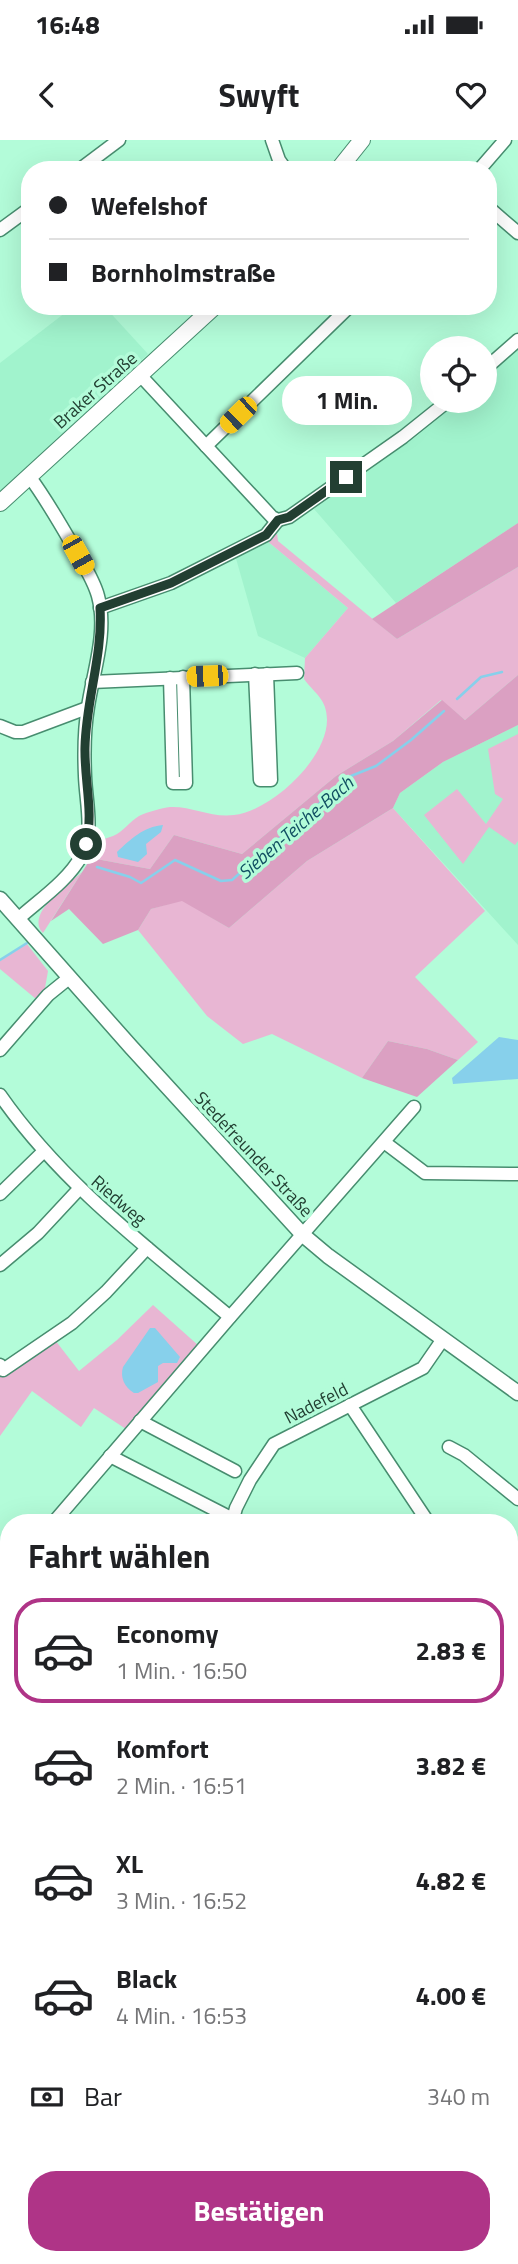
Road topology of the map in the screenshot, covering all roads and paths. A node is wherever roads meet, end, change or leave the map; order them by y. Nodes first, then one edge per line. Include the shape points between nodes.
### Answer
1 (119, 140) edge
2 (272, 140) edge
3 (362, 140) edge
4 (505, 140) edge
5 (91, 161) edge
6 (280, 161) edge
7 (345, 161) edge
8 (487, 161) edge
9 (21, 215) edge
10 (497, 215) edge
11 (0, 230) edge
12 (518, 233) edge
13 (205, 315) edge
14 (341, 315) edge
15 (518, 340) edge
16 (497, 358) edge
17 (140, 375) junction
18 (433, 413) edge
19 (206, 446) junction
20 (29, 476) junction
21 (0, 503) edge
22 (278, 520) junction
23 (100, 608) junction
24 (297, 673) dead end
25 (261, 674) junction
26 (176, 678) junction
27 (92, 681) junction
28 (87, 709) junction
29 (0, 726) edge
30 (0, 899) edge
31 (18, 919) junction
32 (69, 978) junction
33 (0, 1050) edge
34 (0, 1095) edge
35 (414, 1107) dead end
36 (383, 1142) junction
37 (43, 1152) junction
38 (518, 1174) edge
39 (79, 1189) junction
40 (0, 1194) edge
41 (303, 1235) junction
42 (147, 1248) junction
43 (0, 1265) edge
44 (230, 1317) junction
45 (443, 1339) junction
46 (0, 1365) edge
47 (518, 1393) edge
48 (350, 1405) junction
49 (140, 1421) junction
50 (449, 1447) dead end
51 (110, 1456) junction
52 (234, 1471) dead end
53 (518, 1499) edge
54 (61, 1514) edge
55 (220, 1514) edge
56 (235, 1514) edge
57 (423, 1514) edge

1 - 5 street
2 - 6 street
3 - 7 main road
4 - 8 street
9 - 11 street
10 - 12 street
13 - 17 main road, Braker Straße
14 - 19 street
15 - 16 street
17 - 19 street
17 - 20 main road, Braker Straße
18 - 22 street via 289,517
19 - 22 street
20 - 21 main road, Braker Straße
20 - 23 street via 89,574
22 - 23 street via 266,535 171,583
23 - 27 street
24 - 25 street
25 - 25 street via 271,780 260,780
25 - 26 street
26 - 26 street via 186,783 173,783
26 - 27 street
27 - 28 street
28 - 29 street via 23,732
28 - 31 street via 86,844 67,874
30 - 31 street, Stedefreunder Straße
31 - 32 street, Stedefreunder Straße
32 - 33 street
32 - 41 street, Stedefreunder Straße
34 - 37 street, Riedweg
35 - 36 street
36 - 38 street via 430,1174
36 - 41 street
37 - 39 street, Riedweg
37 - 40 street
39 - 42 street, Riedweg
39 - 43 street
41 - 44 street
41 - 45 street, Stedefreunder Straße
42 - 44 street, Riedweg
42 - 46 street via 72,1323 3,1370
44 - 49 street
45 - 47 street, Stedefreunder Straße
45 - 48 street, Nadefeld via 423,1368
48 - 56 street, Nadefeld via 274,1444
48 - 57 street
49 - 51 street
49 - 52 street
50 - 53 street
51 - 54 street
51 - 55 street

